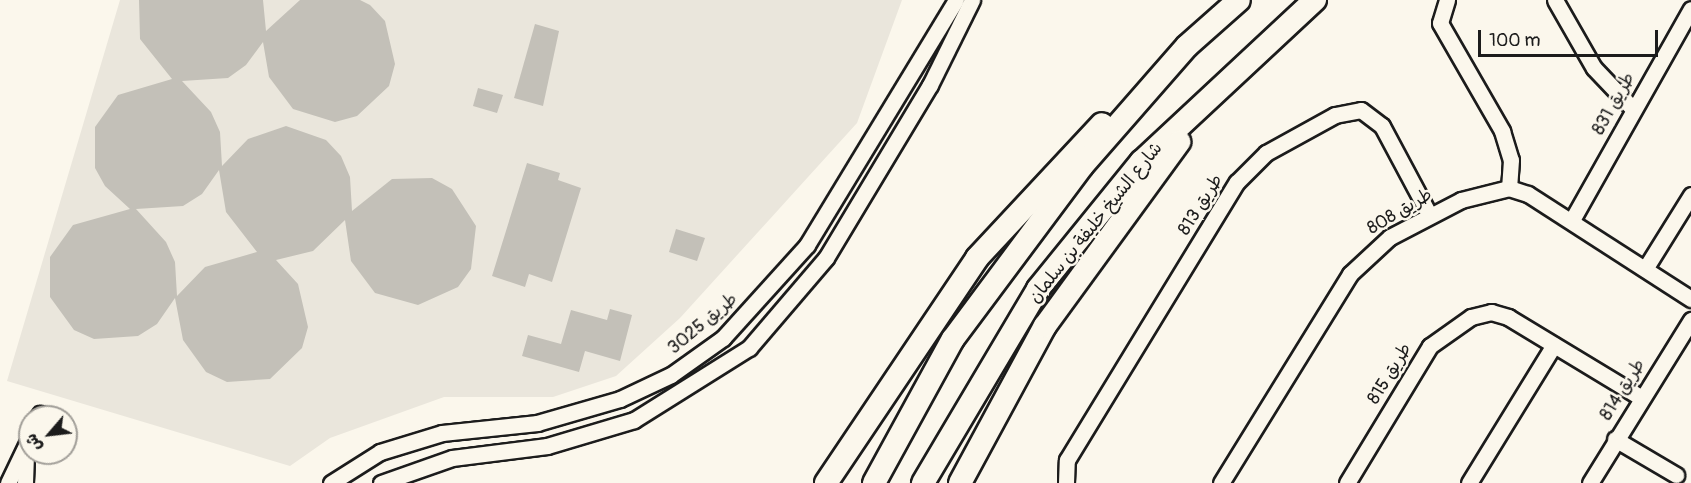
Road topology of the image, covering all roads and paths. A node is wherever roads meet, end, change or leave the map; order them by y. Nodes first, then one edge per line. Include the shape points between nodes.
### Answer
1 (956, 0) edge
2 (972, 0) edge
3 (1239, 0) edge
4 (1315, 0) edge
5 (1448, 0) edge
6 (1555, 0) edge
7 (1691, 9) edge
8 (931, 38) junction
9 (1187, 46) junction
10 (948, 49) junction
11 (1239, 67) junction
12 (897, 94) junction
13 (917, 106) junction
14 (1633, 109) junction
15 (1509, 188) junction
16 (1691, 195) edge
17 (1429, 214) junction
18 (1572, 220) junction
19 (807, 246) junction
20 (826, 258) junction
21 (1645, 269) junction
22 (1691, 299) edge
23 (1691, 320) edge
24 (1554, 345) junction
25 (1640, 397) junction
26 (1616, 439) junction
27 (18, 462) edge
28 (26, 465) edge
29 (1676, 475) dead end
30 (331, 482) edge
31 (8, 483) edge
32 (25, 483) edge
33 (381, 483) edge
34 (826, 483) edge
35 (874, 483) edge
36 (923, 483) edge
37 (960, 483) edge
38 (1065, 483) edge
39 (1221, 483) edge
40 (1347, 483) edge
41 (1469, 483) edge
42 (1590, 483) edge

1 - 8 street, طريق 3025
2 - 10 street
3 - 9 highway
4 - 11 highway, شارع الشيخ خليفة بن سلمان
5 - 15 street via 1440,23 1502,131 1511,160
6 - 14 street via 1594,68
7 - 14 street, طريق 831
8 - 10 street
8 - 12 street, طريق 3025
9 - 34 highway via 1069,154 977,258
9 - 35 highway via 1082,166 953,339
10 - 13 street
11 - 36 highway, شارع الشيخ خليفة بن سلمان via 1141,162 1038,289
11 - 37 highway via 1134,198 1045,326
12 - 13 street
12 - 19 street, طريق 3025
13 - 20 street
14 - 18 street, طريق 831
15 - 17 street, طريق 808
15 - 18 street
16 - 21 street
17 - 38 street, طريق 813 via 1382,126 1361,110 1335,115 1266,153 1237,182 1066,460
17 - 39 street, طريق 808 via 1379,246 1350,274
18 - 21 street
19 - 20 street
19 - 30 street, طريق 3025 via 746,317 671,375 568,417 421,439 380,452
20 - 33 street via 749,348 634,420 548,446 452,459
21 - 22 street
23 - 25 street, طريق 814
24 - 25 street, طريق 815
24 - 40 street, طريق 815 via 1491,312 1455,326 1430,345
24 - 41 street
25 - 26 street, طريق 814
26 - 29 street
26 - 42 street, طريق 814
27 - 31 street
28 - 32 street

